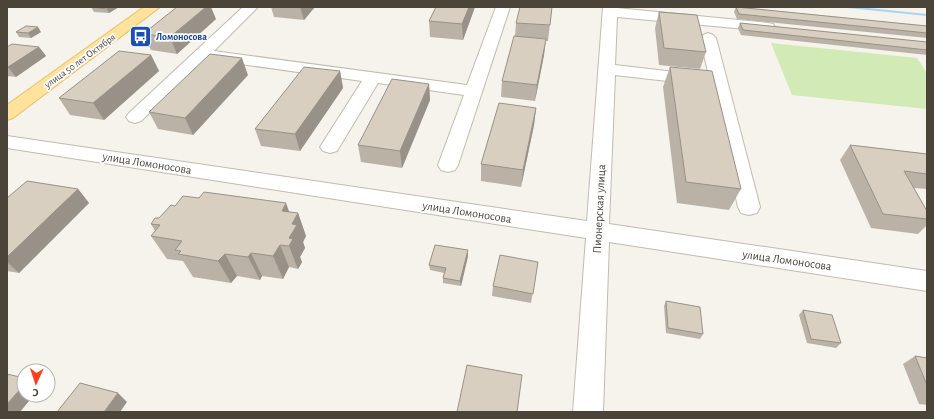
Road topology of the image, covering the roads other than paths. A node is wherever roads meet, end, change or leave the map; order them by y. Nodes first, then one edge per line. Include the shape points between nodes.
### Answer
1 (153, 7) edge
2 (251, 7) edge
3 (503, 7) edge
4 (610, 9) edge
5 (784, 29) edge
6 (708, 38) dead end
7 (202, 54) junction
8 (607, 69) junction
9 (373, 77) junction
10 (719, 82) junction
11 (474, 91) junction
12 (7, 114) edge
13 (135, 117) dead end
14 (7, 142) edge
15 (330, 147) dead end
16 (448, 165) dead end
17 (749, 207) dead end
18 (598, 232) junction
19 (927, 281) edge
20 (588, 412) edge

1 - 12 main road, улица 50 лет Октября
2 - 7 street
3 - 11 street
4 - 5 street
4 - 8 street, Пионерская улица
6 - 10 street
7 - 9 street
7 - 13 street
8 - 10 street
8 - 18 street, Пионерская улица
9 - 11 street
9 - 15 street
10 - 17 street
11 - 16 street
14 - 18 street, улица Ломоносова
18 - 19 street, улица Ломоносова
18 - 20 street, Пионерская улица

